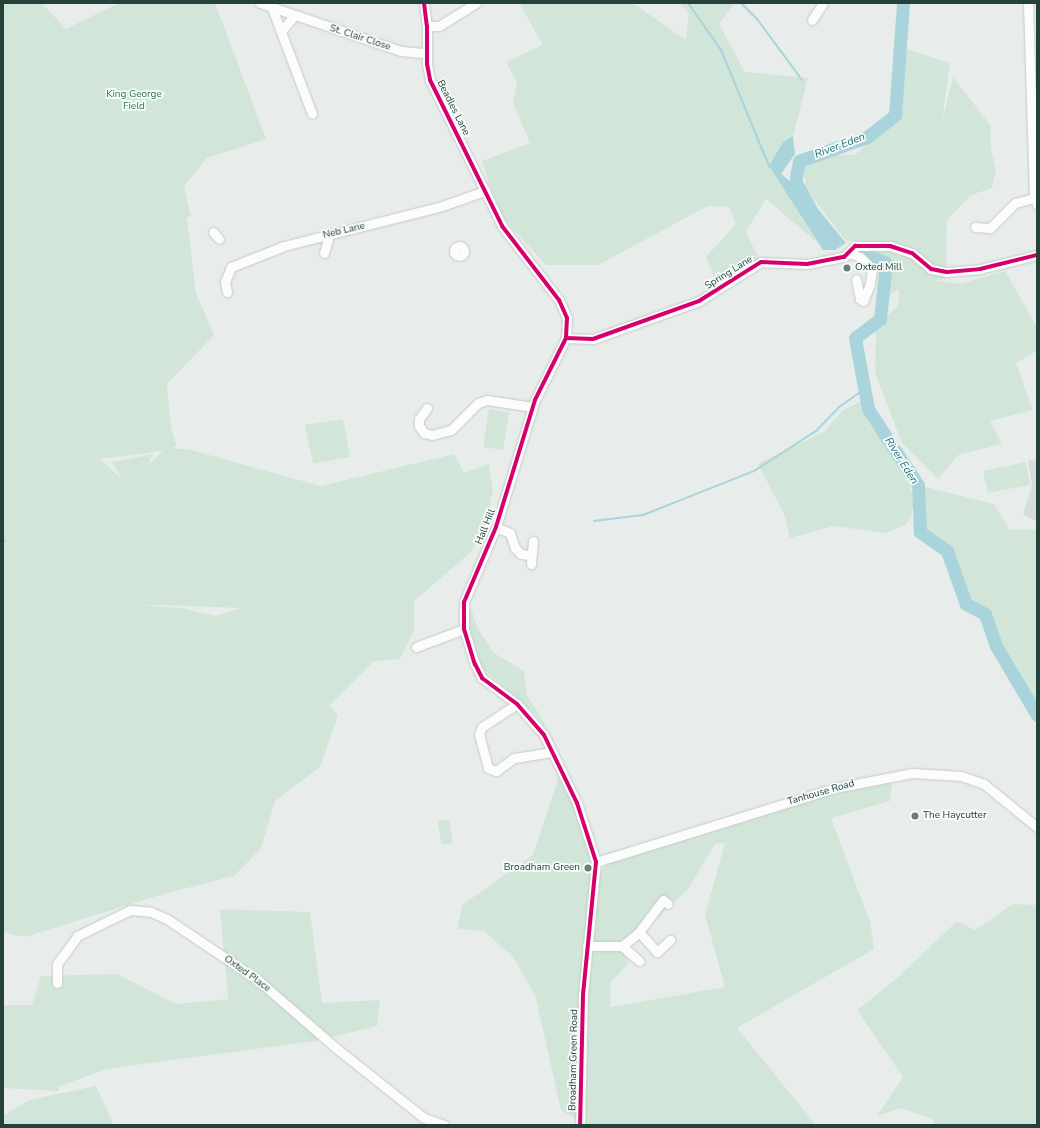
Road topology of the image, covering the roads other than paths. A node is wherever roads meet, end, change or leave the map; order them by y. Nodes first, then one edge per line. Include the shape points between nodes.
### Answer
1 (260, 3) edge
2 (424, 3) edge
3 (476, 3) edge
4 (823, 3) edge
5 (1028, 3) edge
6 (272, 8) junction
7 (294, 16) junction
8 (812, 20) dead end
9 (427, 26) junction
10 (281, 31) junction
11 (426, 53) junction
12 (312, 114) dead end
13 (485, 191) junction
14 (1036, 202) edge
15 (975, 227) dead end
16 (329, 235) junction
17 (324, 253) dead end
18 (849, 254) junction
19 (1037, 255) edge
20 (856, 279) dead end
21 (227, 292) dead end
22 (566, 338) junction
23 (532, 407) junction
24 (428, 408) dead end
25 (496, 527) junction
26 (533, 541) dead end
27 (464, 629) junction
28 (416, 647) dead end
29 (517, 704) junction
30 (552, 752) junction
31 (1037, 827) edge
32 (596, 862) junction
33 (668, 904) dead end
34 (639, 932) junction
35 (670, 940) dead end
36 (587, 946) junction
37 (622, 946) junction
38 (639, 961) dead end
39 (57, 983) dead end
40 (444, 1125) edge
41 (580, 1125) edge

1 - 6 street, St. Clair Close
2 - 9 street, Beadles Lane
3 - 9 street via 439,26
4 - 8 street
5 - 14 street
6 - 7 street, St. Clair Close
6 - 10 street
7 - 10 street
7 - 11 street, St. Clair Close via 401,52
9 - 11 street, Beadles Lane
10 - 12 street
11 - 13 street, Beadles Lane via 430,80
13 - 16 street, Neb Lane via 442,206
13 - 22 street, Hall Hill via 512,242 561,304 567,318
14 - 15 street via 1014,203 990,228
16 - 17 street
16 - 21 street, Neb Lane via 284,246 231,268 225,282
18 - 19 street, Spring Lane via 855,246 890,246 912,253 931,269 947,272 980,269
18 - 20 street via 860,257 872,269 870,284 863,301 860,299
18 - 22 street, Spring Lane via 807,264 761,262 698,301 592,339
22 - 23 street, Hall Hill
23 - 24 street via 487,400 478,403 451,430 432,435 424,433 419,426 419,419
23 - 25 street, Hall Hill
25 - 26 street via 510,533 515,548 530,560
25 - 27 street, Hall Hill via 464,602
27 - 28 street
27 - 29 street, Hall Hill via 482,678
29 - 30 street, Hall Hill via 544,735
29 - 30 street via 482,727 479,734 488,768 496,771 514,758
30 - 32 street, Hall Hill via 577,803
31 - 32 street, Tanhouse Road via 984,784 960,776 912,773 835,788
32 - 36 street, Broadham Green Road
33 - 34 street via 664,900
34 - 35 street via 657,952
34 - 37 street
36 - 37 street
36 - 41 street, Broadham Green Road via 583,995
37 - 38 street
39 - 40 street, Oxted Place via 57,964 78,936 130,910 151,912 167,919 258,980 336,1048 424,1118

